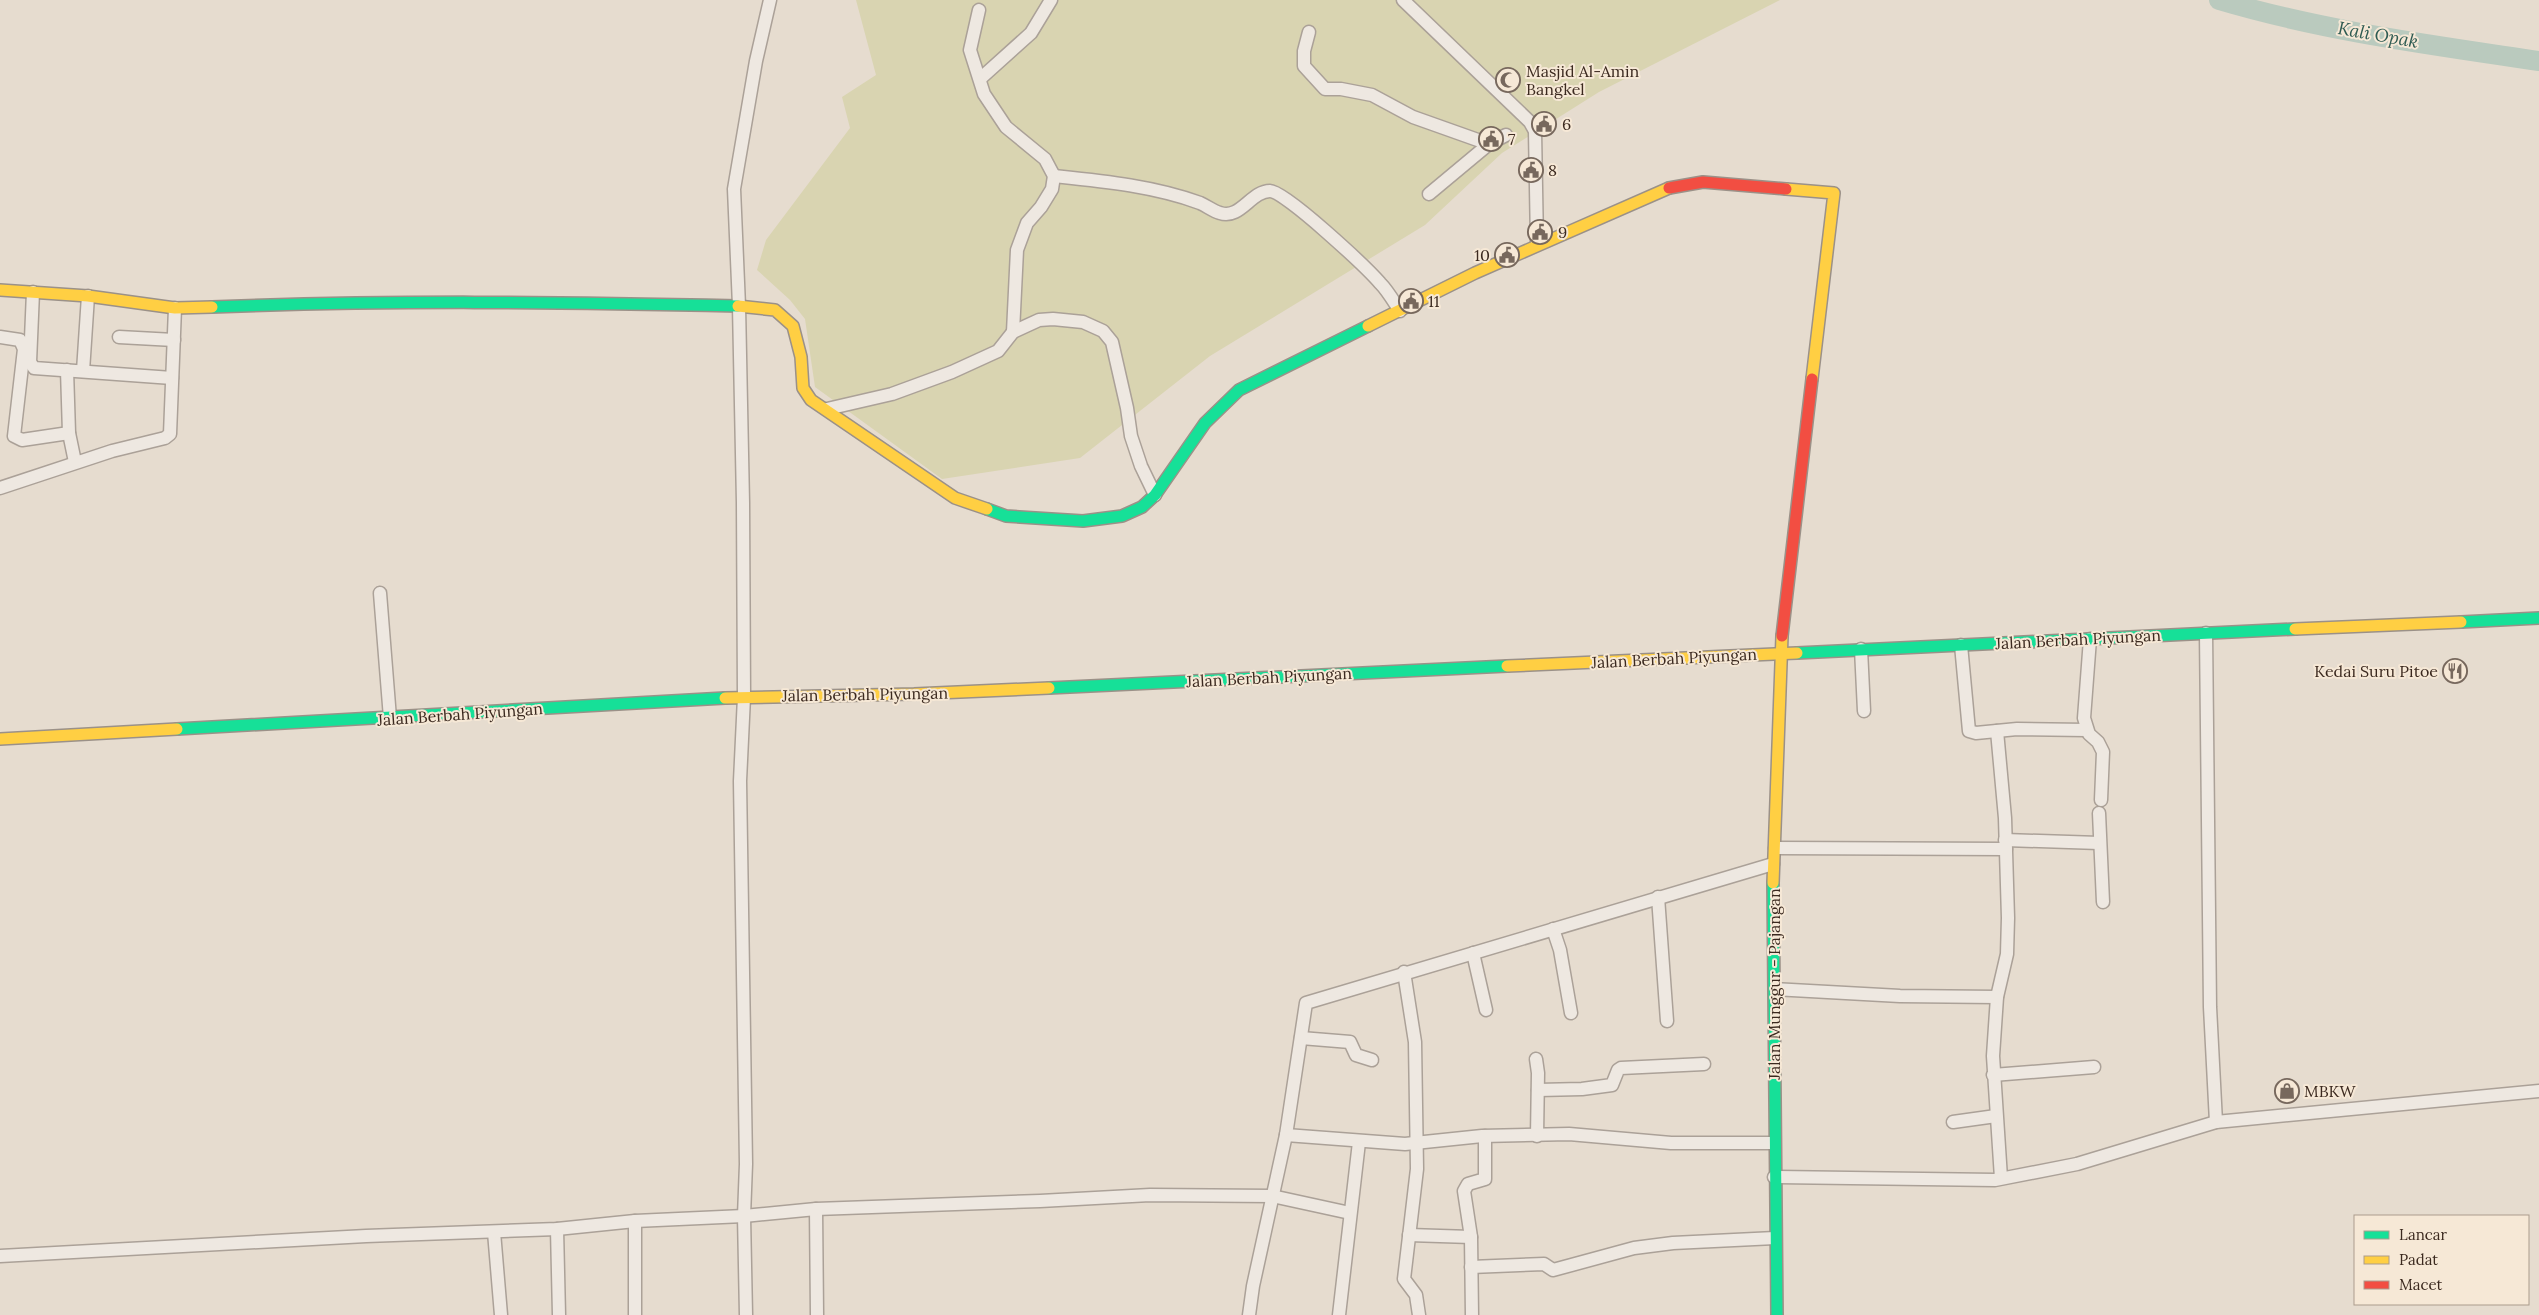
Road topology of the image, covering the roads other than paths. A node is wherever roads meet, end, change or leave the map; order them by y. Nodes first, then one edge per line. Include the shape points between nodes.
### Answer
1 (770, 0) edge
2 (1051, 0) edge
3 (1403, 0) edge
4 (979, 10) dead end
5 (1309, 32) dead end
6 (980, 78) junction
7 (1506, 136) dead end
8 (1490, 144) junction
9 (1054, 176) junction
10 (1429, 194) dead end
11 (1536, 244) junction
12 (1357, 252) dead end
13 (0, 290) edge
14 (33, 292) junction
15 (88, 296) junction
16 (740, 306) junction
17 (175, 308) junction
18 (1404, 309) junction
19 (1013, 332) junction
20 (0, 337) edge
21 (119, 337) dead end
22 (174, 340) junction
23 (67, 370) junction
24 (83, 371) junction
25 (172, 378) junction
26 (827, 409) junction
27 (69, 434) junction
28 (75, 462) junction
29 (0, 488) edge
30 (1155, 495) junction
31 (380, 593) dead end
32 (2539, 618) edge
33 (2206, 633) junction
34 (2090, 639) junction
35 (1961, 645) junction
36 (1861, 649) junction
37 (1780, 653) junction
38 (744, 697) junction
39 (1864, 711) dead end
40 (390, 718) junction
41 (2087, 730) junction
42 (1997, 731) junction
43 (0, 739) edge
44 (2101, 800) dead end
45 (2099, 813) dead end
46 (2099, 843) junction
47 (2006, 845) junction
48 (1775, 848) junction
49 (1773, 864) junction
50 (1658, 897) junction
51 (2103, 902) dead end
52 (1553, 929) junction
53 (1473, 952) junction
54 (1404, 972) junction
55 (1775, 989) junction
56 (1997, 997) junction
57 (1486, 1010) dead end
58 (1571, 1013) dead end
59 (1667, 1021) dead end
60 (1301, 1038) junction
61 (1536, 1059) dead end
62 (1372, 1060) dead end
63 (1704, 1064) dead end
64 (2094, 1067) dead end
65 (1993, 1075) junction
66 (1538, 1090) junction
67 (2539, 1091) edge
68 (1996, 1116) junction
69 (1953, 1122) dead end
70 (2216, 1122) junction
71 (1286, 1135) junction
72 (1485, 1136) junction
73 (1537, 1136) junction
74 (1360, 1142) junction
75 (1416, 1144) junction
76 (1774, 1144) junction
77 (1774, 1177) junction
78 (2001, 1178) junction
79 (1272, 1196) junction
80 (816, 1209) junction
81 (1350, 1213) junction
82 (744, 1216) junction
83 (635, 1221) junction
84 (557, 1229) junction
85 (494, 1232) junction
86 (1409, 1236) junction
87 (1471, 1237) junction
88 (1775, 1238) junction
89 (0, 1256) edge
90 (1471, 1267) junction
91 (501, 1315) edge
92 (559, 1315) edge
93 (635, 1315) edge
94 (746, 1315) edge
95 (816, 1315) edge
96 (1249, 1315) edge
97 (1339, 1315) edge
98 (1419, 1315) edge
99 (1472, 1315) edge
100 (1777, 1315) edge

1 - 16 street via 734,189
2 - 6 street via 1031,33
3 - 11 street via 1530,122 1535,132
4 - 6 street via 970,50
5 - 8 street via 1304,66 1325,89 1372,95 1413,117
6 - 9 street via 984,94 1006,127 1044,159
7 - 8 street
8 - 10 street
9 - 18 street via 1155,192 1200,203 1221,214 1230,214 1265,192 1273,191 1298,207 1381,283
9 - 19 street via 1052,189 1027,223 1017,250
11 - 18 street
11 - 37 street, Jalan Munggur - Pajangan via 1685,183 1834,193
12 - 18 street via 1375,266
13 - 14 street
14 - 15 street
14 - 23 street via 30,362 38,370
15 - 17 street
15 - 24 street
16 - 17 street via 555,302 300,303
16 - 26 street via 775,310 793,326 801,357 803,388 811,400
16 - 38 street
17 - 22 street
18 - 30 street via 1239,390 1205,423
19 - 26 street via 998,351 952,372 892,394
19 - 30 street via 1039,320 1053,319 1083,322 1103,331 1112,342 1131,436
20 - 27 street via 20,340 24,349 14,436 22,440
21 - 22 street
22 - 25 street
23 - 24 street
23 - 27 street
24 - 25 street
25 - 28 street via 170,434 166,438
26 - 30 street via 955,498 1006,516 1083,520 1122,516
27 - 28 street
28 - 29 street
31 - 40 street
32 - 33 street, Jalan Berbah Piyungan
33 - 34 street, Jalan Berbah Piyungan
33 - 70 street via 2210,1007
34 - 35 street, Jalan Berbah Piyungan
34 - 41 street via 2084,718
35 - 36 street, Jalan Berbah Piyungan
35 - 42 street via 1969,731
36 - 37 street, Jalan Berbah Piyungan
36 - 39 street
37 - 38 street, Jalan Berbah Piyungan via 924,693
37 - 48 street, Jalan Munggur - Pajangan
38 - 40 street, Jalan Berbah Piyungan
38 - 82 street via 740,781
40 - 43 street, Jalan Berbah Piyungan
41 - 42 street
41 - 44 street via 2103,752
42 - 47 street
45 - 46 street
46 - 47 street
46 - 51 street
47 - 48 street
47 - 56 street via 2007,954
48 - 49 street, Jalan Munggur - Pajangan
49 - 50 street
49 - 55 street, Jalan Munggur - Pajangan
50 - 52 street
50 - 59 street
52 - 53 street
52 - 58 street
53 - 54 street
53 - 57 street
54 - 60 street via 1306,1003
54 - 75 street via 1415,1042
55 - 56 street
55 - 76 street, Jalan Munggur - Pajangan
56 - 65 street
60 - 62 street via 1350,1042 1356,1055
60 - 71 street
61 - 66 street
63 - 66 street via 1621,1068 1612,1085
64 - 65 street
65 - 68 street
66 - 73 street
67 - 70 street
68 - 69 street
68 - 78 street
70 - 78 street via 2077,1164
71 - 74 street
71 - 79 street
72 - 73 street
72 - 75 street
72 - 87 street via 1485,1179 1468,1184 1464,1191
73 - 76 street via 1569,1134 1671,1143
74 - 75 street
74 - 81 street
75 - 86 street via 1417,1169
76 - 77 street, Jalan Munggur - Pajangan
77 - 78 street
77 - 88 street, Jalan Munggur - Pajangan
79 - 80 street via 1150,1194 1040,1202
79 - 81 street
79 - 96 street
80 - 82 street
80 - 95 street
81 - 97 street
82 - 83 street
82 - 94 street
83 - 84 street
83 - 93 street
84 - 85 street
84 - 92 street
85 - 89 street
85 - 91 street
86 - 87 street
86 - 98 street via 1404,1279 1416,1294
87 - 90 street
88 - 90 street via 1634,1248 1553,1270 1544,1264
88 - 100 street, Jalan Munggur - Pajangan
90 - 99 street

